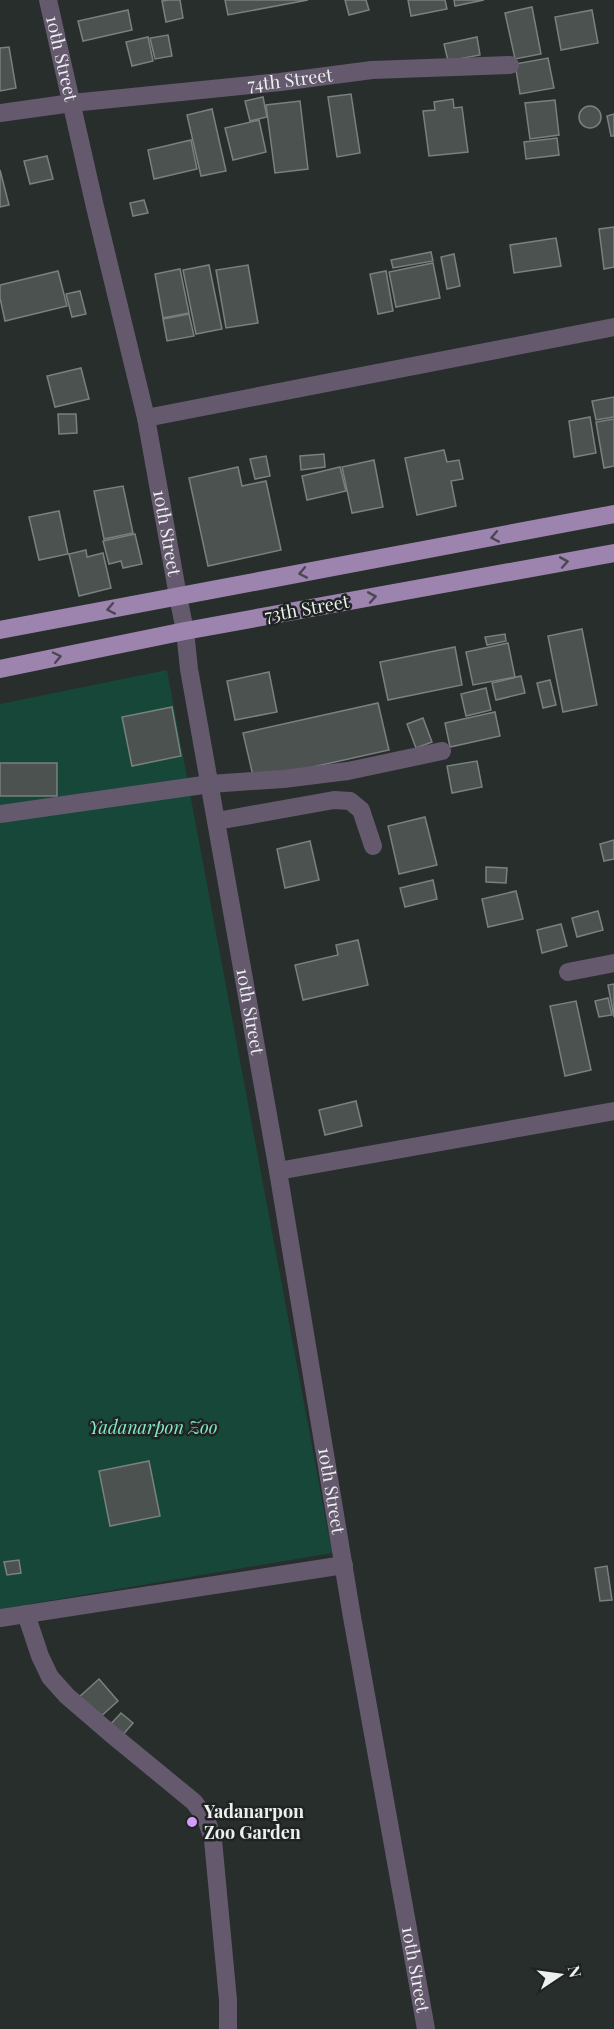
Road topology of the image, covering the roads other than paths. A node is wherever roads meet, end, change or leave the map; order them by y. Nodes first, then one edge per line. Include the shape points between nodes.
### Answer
1 (48, 0) edge
2 (510, 65) dead end
3 (72, 103) junction
4 (0, 113) edge
5 (614, 327) edge
6 (146, 418) junction
7 (614, 514) edge
8 (614, 553) edge
9 (177, 596) junction
10 (0, 630) edge
11 (185, 631) junction
12 (0, 669) edge
13 (442, 751) dead end
14 (210, 784) junction
15 (0, 814) edge
16 (217, 821) junction
17 (373, 846) dead end
18 (614, 963) edge
19 (568, 972) dead end
20 (614, 1111) edge
21 (278, 1171) junction
22 (344, 1565) junction
23 (26, 1614) junction
24 (0, 1618) edge
25 (228, 2029) edge
26 (426, 2029) edge

1 - 3 street, 10th Street
2 - 3 street, 74th Street via 372,70
3 - 4 street, 74th Street
3 - 6 street, 10th Street
5 - 6 street
6 - 9 street, 10th Street
7 -> 9 main road, 73th Street
11 -> 8 main road, 73th Street
9 -> 10 main road, 73th Street
9 - 11 street, 10th Street
12 -> 11 main road, 73th Street
11 - 14 street, 10th Street
13 - 14 street via 348,771
14 - 15 street
14 - 16 street, 10th Street
16 - 17 street via 334,800 350,801 361,810
16 - 21 street, 10th Street
18 - 19 street
20 - 21 street
21 - 22 street, 10th Street
22 - 23 street
22 - 26 street, 10th Street
23 - 24 street
23 - 25 street via 50,1677 101,1726 194,1802 206,1818 213,1840

